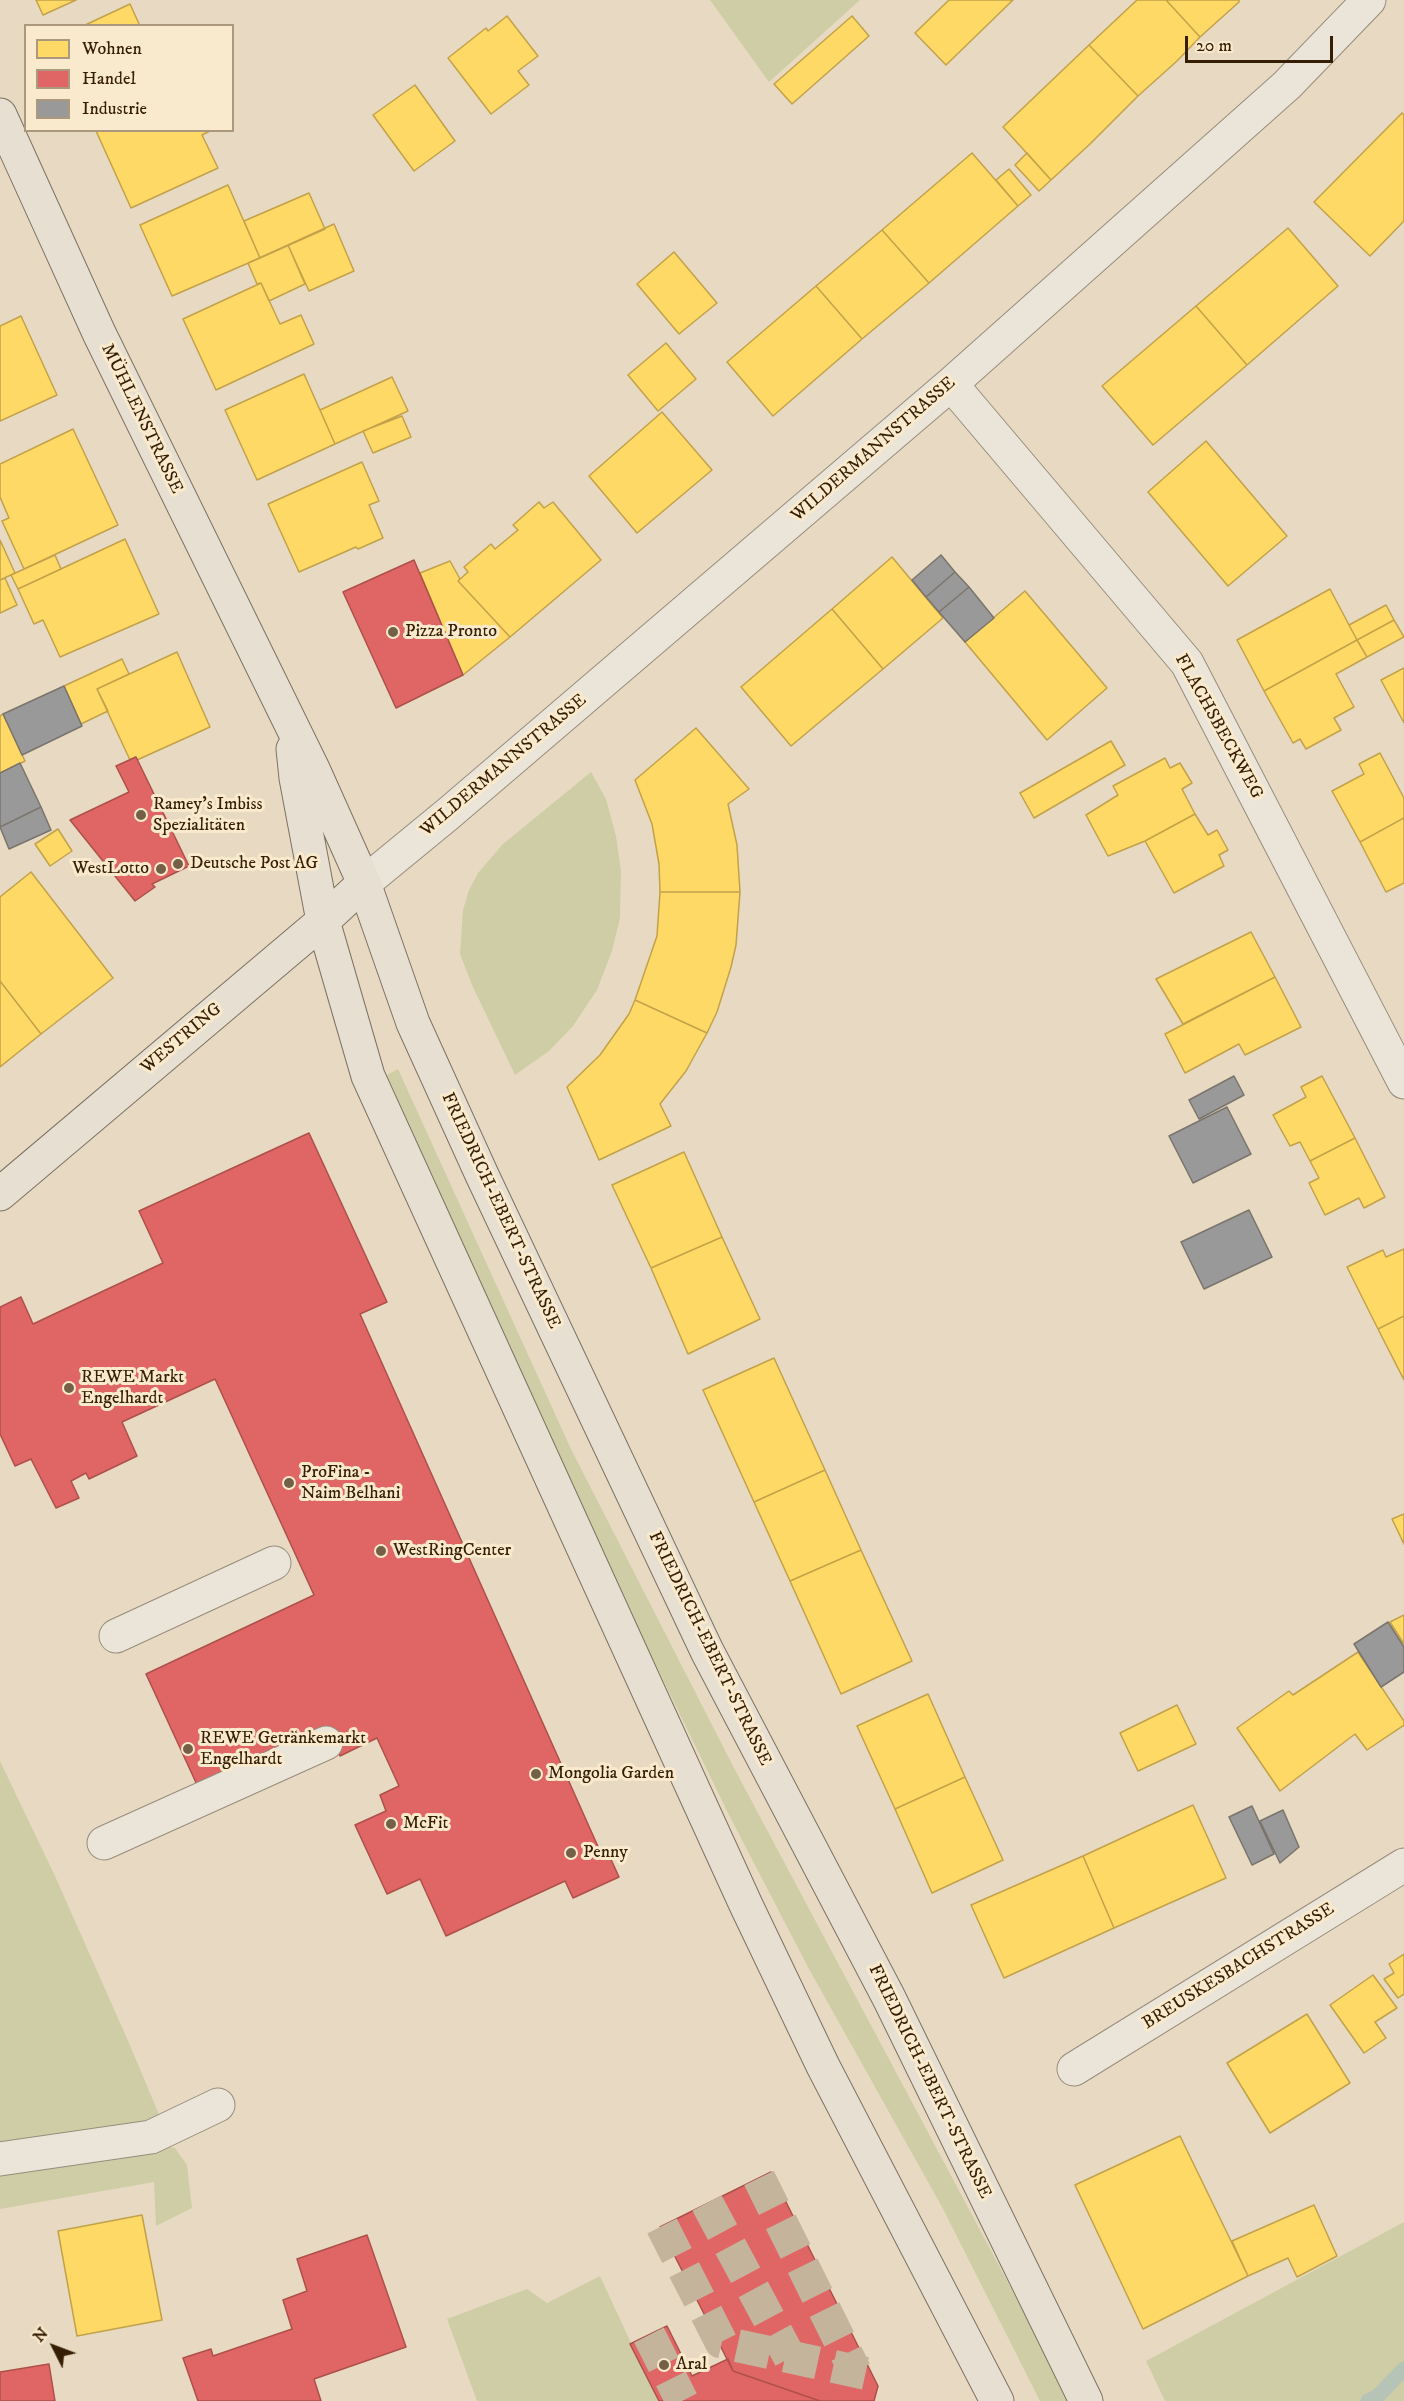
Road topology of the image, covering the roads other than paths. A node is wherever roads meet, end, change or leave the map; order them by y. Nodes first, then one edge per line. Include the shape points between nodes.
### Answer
1 (1369, 0) edge
2 (0, 115) edge
3 (951, 384) junction
4 (289, 721) junction
5 (364, 883) junction
6 (324, 921) junction
7 (1404, 1082) edge
8 (0, 1194) edge
9 (274, 1563) dead end
10 (116, 1636) dead end
11 (326, 1743) dead end
12 (104, 1843) dead end
13 (1404, 1865) edge
14 (1074, 2069) dead end
15 (218, 2105) dead end
16 (0, 2159) edge
17 (997, 2401) edge
18 (1086, 2401) edge

1 - 3 street, WILDERMANNSTRASSE via 1287,85
2 - 4 main road, MÜHLENSTRASSE via 99,333
3 - 5 street, WILDERMANNSTRASSE
3 - 7 street, FLACHSBECKWEG via 1187,663
4 - 5 main road, MÜHLENSTRASSE
4 - 6 main road, MÜHLENSTRASSE
5 - 6 main road, WESTRING
5 - 18 main road, FRIEDRICH-EBERT-STRASSE via 413,1023 706,1651 889,1998
6 - 8 main road, WESTRING
6 - 17 main road via 368,1076 746,1905 824,2066
9 - 10 street
11 - 12 street
13 - 14 street, BREUSKESBACHSTRASSE
15 - 16 street via 151,2137

